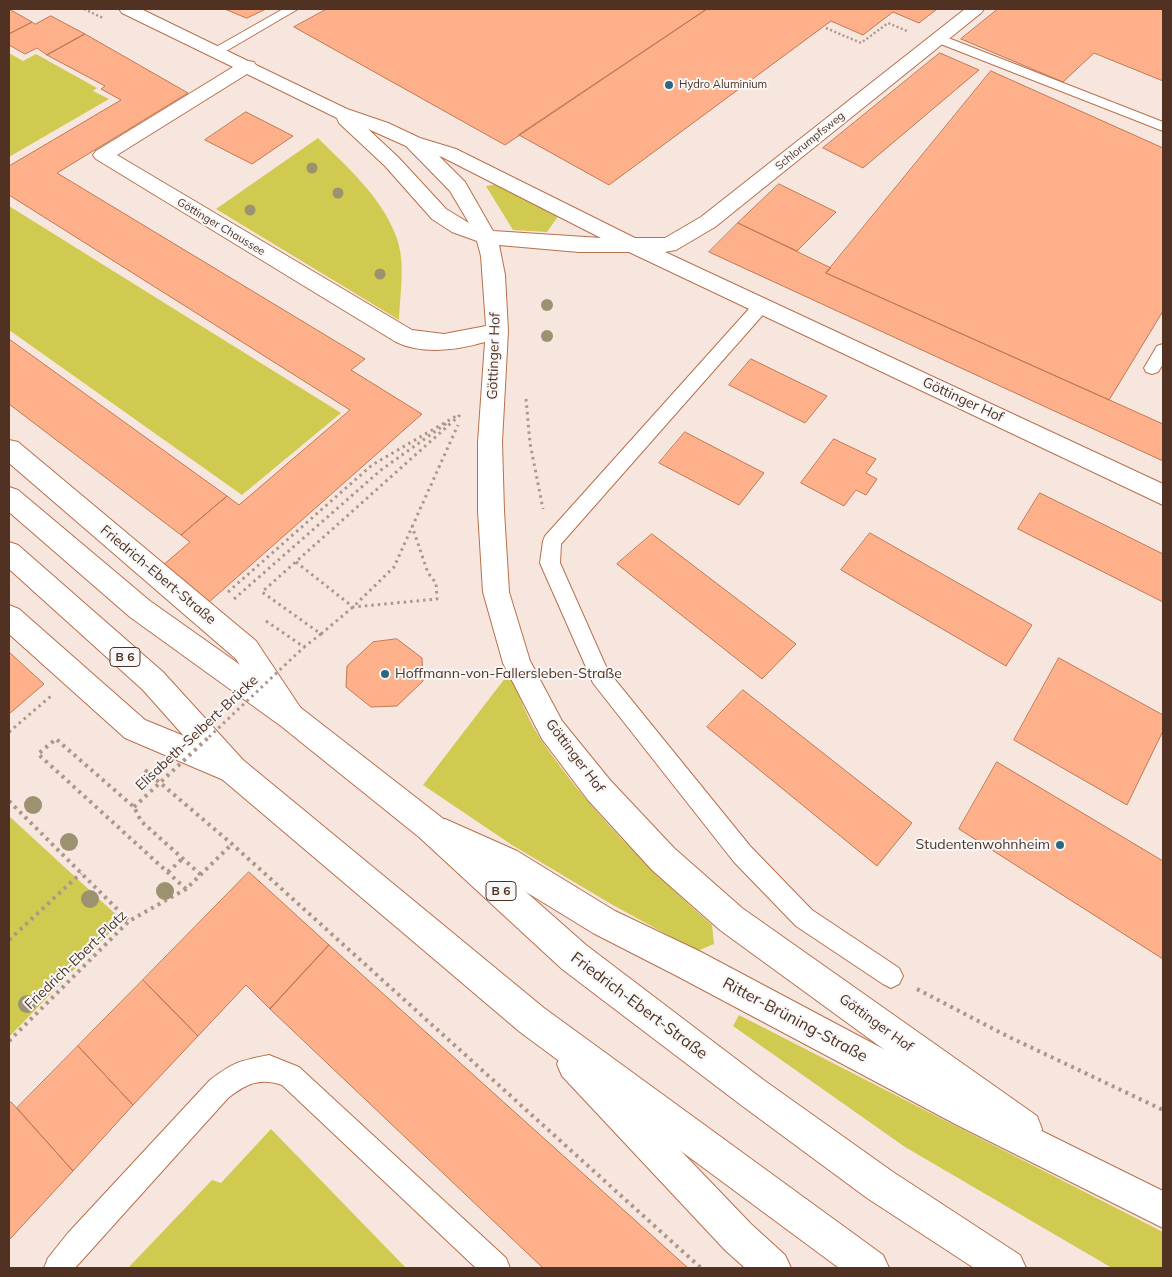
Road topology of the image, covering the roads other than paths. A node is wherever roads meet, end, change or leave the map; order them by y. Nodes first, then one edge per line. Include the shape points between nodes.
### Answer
1 (128, 9) edge
2 (292, 9) edge
3 (975, 9) edge
4 (935, 40) junction
5 (216, 51) junction
6 (248, 66) junction
7 (340, 113) junction
8 (1163, 127) edge
9 (413, 142) junction
10 (486, 237) junction
11 (634, 246) junction
12 (762, 305) junction
13 (497, 331) junction
14 (1163, 350) edge
15 (1152, 368) dead end
16 (9, 449) edge
17 (1163, 495) edge
18 (9, 497) edge
19 (9, 553) edge
20 (9, 617) edge
21 (291, 717) junction
22 (233, 770) junction
23 (430, 827) junction
24 (891, 976) road end
25 (532, 1020) junction
26 (1074, 1165) junction
27 (1163, 1210) edge
28 (58, 1268) edge
29 (496, 1268) edge
30 (772, 1268) edge
31 (870, 1268) edge
32 (1007, 1268) edge

1 - 5 street
2 - 5 lane
3 - 4 street, Schlorumpfsweg
4 - 8 lane
4 - 11 street, Schlorumpfsweg via 708,222 669,245
5 - 6 street
6 - 7 street
6 - 13 street, Göttinger Chaussee via 103,155 383,325 410,338 440,342
7 - 9 street
7 - 10 street via 392,162 439,214 459,227
9 - 10 street via 458,187
9 - 11 street via 479,167
10 - 11 street, Göttinger Hof
10 - 13 street, Göttinger Hof via 492,256
11 - 12 street, Göttinger Hof
12 - 17 street, Göttinger Hof
12 - 24 lane via 552,541 550,563 600,677 742,854 804,918
13 - 26 street, Göttinger Hof via 490,442 496,592 517,663 552,730 599,790 663,859 731,918
14 - 15 lane
16 - 21 street, Friedrich-Ebert-Straße via 246,650
18 - 21 street, Friedrich-Ebert-Straße / B 6 via 140,609
19 - 22 street, B 6 via 153,682
20 - 22 street via 135,729
21 - 23 street, Friedrich-Ebert-Straße / B 6
22 - 25 street, B 6
23 - 26 street, Ritter-Brüning-Straße via 506,862 604,922
23 - 32 street, Friedrich-Ebert-Straße / B 6 via 574,957 752,1093 880,1185
25 - 30 street via 738,1237
25 - 31 street, B 6
26 - 27 street, Ritter-Brüning-Straße
28 - 29 lane via 219,1089 240,1073 269,1068 290,1076

